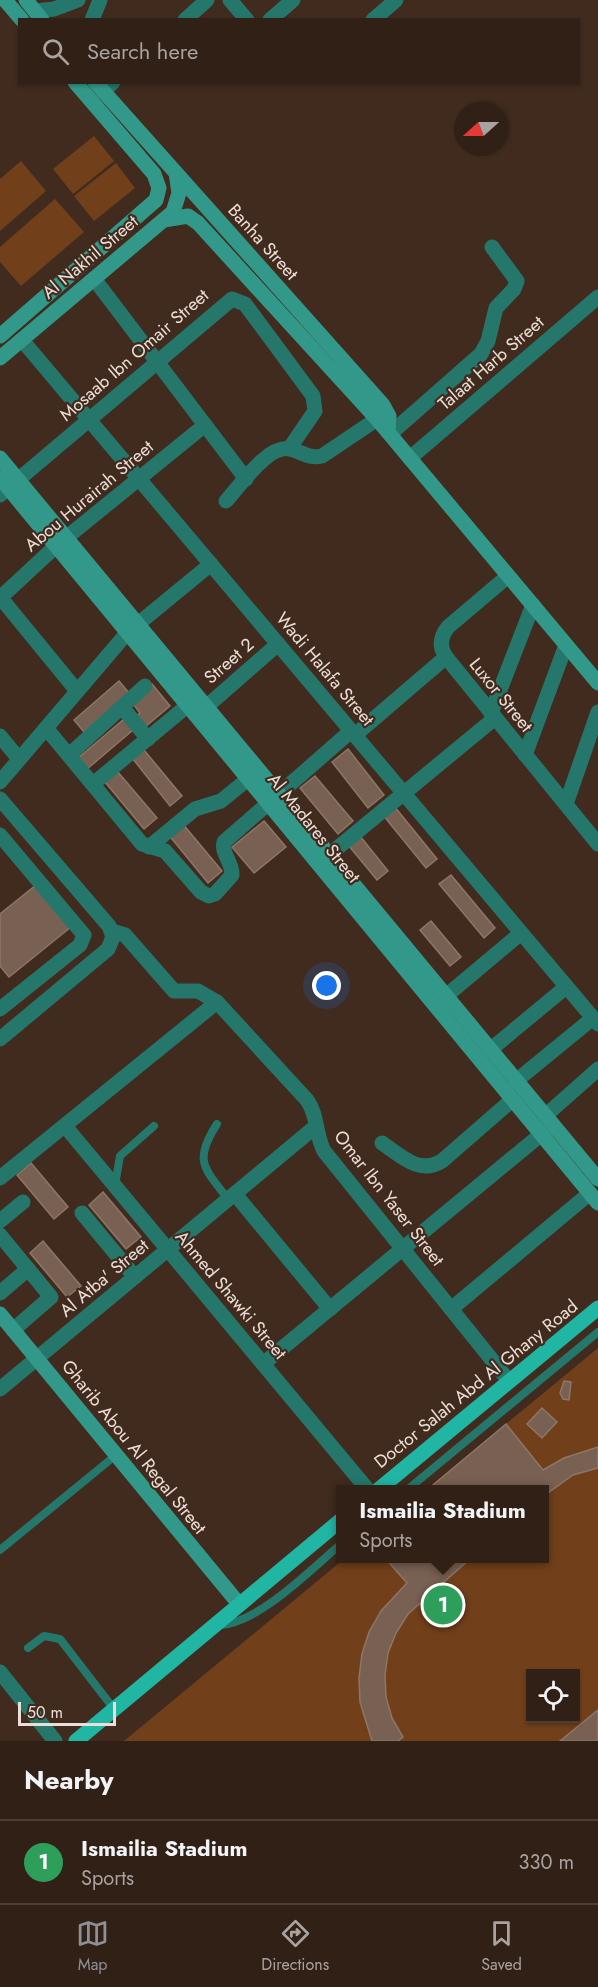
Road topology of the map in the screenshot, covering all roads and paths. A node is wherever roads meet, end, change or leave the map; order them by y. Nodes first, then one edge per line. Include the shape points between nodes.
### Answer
1 (5, 0) edge
2 (78, 0) edge
3 (100, 0) edge
4 (207, 0) edge
5 (230, 0) edge
6 (293, 0) edge
7 (396, 0) edge
8 (35, 10) edge
9 (20, 18) edge
10 (93, 18) edge
11 (187, 18) edge
12 (245, 18) edge
13 (272, 18) edge
14 (375, 18) edge
15 (77, 84) edge
16 (104, 86) edge
17 (176, 173) junction
18 (199, 199) junction
19 (188, 216) junction
20 (164, 220) junction
21 (492, 247) dead end
22 (95, 280) junction
23 (598, 297) edge
24 (0, 336) edge
25 (22, 340) junction
26 (0, 358) edge
27 (157, 361) junction
28 (377, 419) junction
29 (89, 420) junction
30 (205, 425) junction
31 (389, 433) junction
32 (289, 449) junction
33 (0, 458) edge
34 (410, 458) junction
35 (139, 479) junction
36 (246, 479) junction
37 (6, 485) edge
38 (226, 501) dead end
39 (61, 542) junction
40 (211, 564) junction
41 (508, 576) junction
42 (0, 598) edge
43 (533, 605) junction
44 (132, 628) junction
45 (278, 644) junction
46 (566, 645) junction
47 (446, 657) junction
48 (598, 683) edge
49 (145, 687) dead end
50 (77, 691) junction
51 (187, 706) junction
52 (122, 707) junction
53 (206, 707) junction
54 (598, 712) edge
55 (493, 715) junction
56 (46, 728) junction
57 (353, 733) junction
58 (0, 736) edge
59 (148, 739) junction
60 (69, 755) junction
61 (525, 755) junction
62 (20, 759) junction
63 (248, 779) junction
64 (0, 782) edge
65 (93, 784) junction
66 (403, 793) junction
67 (272, 798) junction
68 (0, 799) edge
69 (566, 804) junction
70 (0, 835) edge
71 (598, 844) edge
72 (149, 848) junction
73 (328, 855) junction
74 (112, 931) junction
75 (522, 933) junction
76 (566, 987) junction
77 (446, 996) junction
78 (217, 1002) junction
79 (0, 1009) edge
80 (596, 1021) edge
81 (0, 1039) edge
82 (490, 1050) junction
83 (598, 1069) edge
84 (516, 1081) junction
85 (512, 1100) junction
86 (217, 1124) dead end
87 (546, 1125) junction
88 (65, 1126) junction
89 (154, 1126) dead end
90 (315, 1127) junction
91 (382, 1143) dead end
92 (0, 1178) edge
93 (598, 1179) edge
94 (115, 1186) junction
95 (231, 1197) junction
96 (594, 1198) edge
97 (23, 1202) dead end
98 (82, 1213) dead end
99 (0, 1221) edge
100 (0, 1235) edge
101 (402, 1249) junction
102 (168, 1250) junction
103 (28, 1269) junction
104 (135, 1277) junction
105 (0, 1293) edge
106 (598, 1308) edge
107 (330, 1309) junction
108 (451, 1309) junction
109 (0, 1314) edge
110 (13, 1329) junction
111 (598, 1332) edge
112 (36, 1359) junction
113 (263, 1364) junction
114 (509, 1381) junction
115 (0, 1389) edge
116 (116, 1455) junction
117 (364, 1485) edge
118 (384, 1485) edge
119 (413, 1485) edge
120 (336, 1524) edge
121 (336, 1548) edge
122 (0, 1550) edge
123 (238, 1604) junction
124 (213, 1625) junction
125 (28, 1648) dead end
126 (0, 1672) edge
127 (114, 1709) junction
128 (55, 1741) edge
129 (76, 1741) edge

1 - 9 main road
2 - 8 street via 62,7
3 - 10 street
4 - 11 street
5 - 12 street
6 - 13 street
7 - 14 street
15 - 24 main road, Al Nakhil Street via 154,174 159,188 156,200
16 - 17 main road, Banha Street
17 - 18 main road, Banha Street
17 - 20 main road, Al Nakhil Street via 178,200
18 - 19 main road via 186,203
18 - 31 main road, Banha Street via 383,405 389,416
19 - 20 main road
19 - 28 main road, Banha Street
20 - 22 main road, Al Nakhil Street
21 - 31 street via 516,282 496,308 484,350
22 - 25 main road, Al Nakhil Street
22 - 27 street
23 - 34 street, Talaat Harb Street
25 - 26 main road, Al Nakhil Street
25 - 29 street, Wadi Halafa Street
27 - 29 street, Mosaab Ibn Omair Street
27 - 30 street
27 - 32 street, Mosaab Ibn Omair Street via 226,302 239,300 316,403 311,418
28 - 31 main road, Banha Street
28 - 32 street via 322,456 312,458
29 - 35 street, Wadi Halafa Street
29 - 37 street, Mosaab Ibn Omair Street
30 - 35 street, Abou Hurairah Street
30 - 36 street
31 - 34 main road, Banha Street
32 - 36 street via 272,452
33 - 37 main road, Al Madares Street
34 - 41 main road, Banha Street
35 - 39 street, Abou Hurairah Street
35 - 40 street, Wadi Halafa Street
36 - 38 street
37 - 39 main road, Al Madares Street
39 - 42 street, Abou Hurairah Street
39 - 44 main road, Al Madares Street
40 - 44 street
40 - 45 street, Wadi Halafa Street
41 - 43 main road, Banha Street
41 - 47 street, Luxor Street via 444,631 441,642
42 - 50 street
43 - 46 main road, Banha Street
43 - 55 street
44 - 50 street
44 - 51 main road, Al Madares Street
44 - 53 main road, Al Madares Street
45 - 53 street, Street 2
45 - 57 street, Wadi Halafa Street
46 - 48 main road, Banha Street
46 - 61 street
47 - 55 street, Luxor Street
47 - 57 street
49 - 52 street
50 - 56 street
51 - 59 street
51 - 63 main road, Al Madares Street
52 - 59 street
52 - 60 street
53 - 67 main road, Al Madares Street
54 - 69 street
55 - 61 street, Luxor Street
55 - 66 street
56 - 60 street
56 - 62 street
57 - 66 street, Wadi Halafa Street
57 - 67 street
58 - 62 street
59 - 65 street
60 - 65 street
61 - 69 street, Luxor Street
62 - 64 street
63 - 67 main road, Al Madares Street
63 - 72 street via 221,801 195,809
65 - 72 street
66 - 73 street
66 - 75 street, Wadi Halafa Street
67 - 72 street via 224,842 232,875 212,895 201,892 165,851
67 - 73 main road, Al Madares Street
67 - 85 main road, Al Madares Street
68 - 74 street, Omar Ibn Yaser Street
69 - 71 street, Luxor Street
70 - 79 street via 84,935 80,945
73 - 77 main road, Al Madares Street
74 - 78 street, Omar Ibn Yaser Street via 125,935 174,991 198,991
74 - 81 street via 108,949
75 - 76 street, Wadi Halafa Street
75 - 77 street
76 - 80 street, Wadi Halafa Street
76 - 82 street
77 - 82 main road, Al Madares Street
78 - 88 street
78 - 90 street, Omar Ibn Yaser Street via 307,1100 314,1113
80 - 84 street
82 - 84 main road, Al Madares Street
83 - 87 street
84 - 87 main road, Al Madares Street
85 - 87 main road, Al Madares Street
85 - 91 street via 442,1161 431,1166 414,1164
86 - 95 lane via 204,1145 202,1162
87 - 93 main road, Al Madares Street
87 - 96 main road, Al Madares Street
87 - 101 street
88 - 92 street
88 - 94 street, Ahmed Shawki Street
89 - 94 lane via 120,1156
90 - 95 street, Al Atba' Street
90 - 101 street, Omar Ibn Yaser Street via 324,1151
94 - 102 street, Ahmed Shawki Street
95 - 102 street, Al Atba' Street
95 - 107 street
96 - 108 street
97 - 99 street
98 - 104 street
100 - 103 street
101 - 107 street
101 - 108 street, Omar Ibn Yaser Street
102 - 104 street, Al Atba' Street
102 - 113 street, Ahmed Shawki Street
103 - 105 street
103 - 110 street via 51,1297
104 - 112 street, Al Atba' Street
106 - 114 main road, Doctor Salah Abd Al Ghany Road
107 - 113 street
108 - 114 street, Omar Ibn Yaser Street
109 - 110 main road, Gharib Abou Al Regal Street
110 - 112 main road, Gharib Abou Al Regal Street
111 - 119 lane
112 - 115 street, Al Atba' Street
112 - 116 main road, Gharib Abou Al Regal Street
113 - 117 street, Ahmed Shawki Street
114 - 118 main road, Doctor Salah Abd Al Ghany Road
116 - 122 lane
116 - 123 main road, Gharib Abou Al Regal Street
120 - 123 main road
121 - 124 lane via 252,1616 233,1624
123 - 124 main road
124 - 127 main road
125 - 127 lane via 44,1636 60,1639
126 - 128 street
127 - 129 main road

